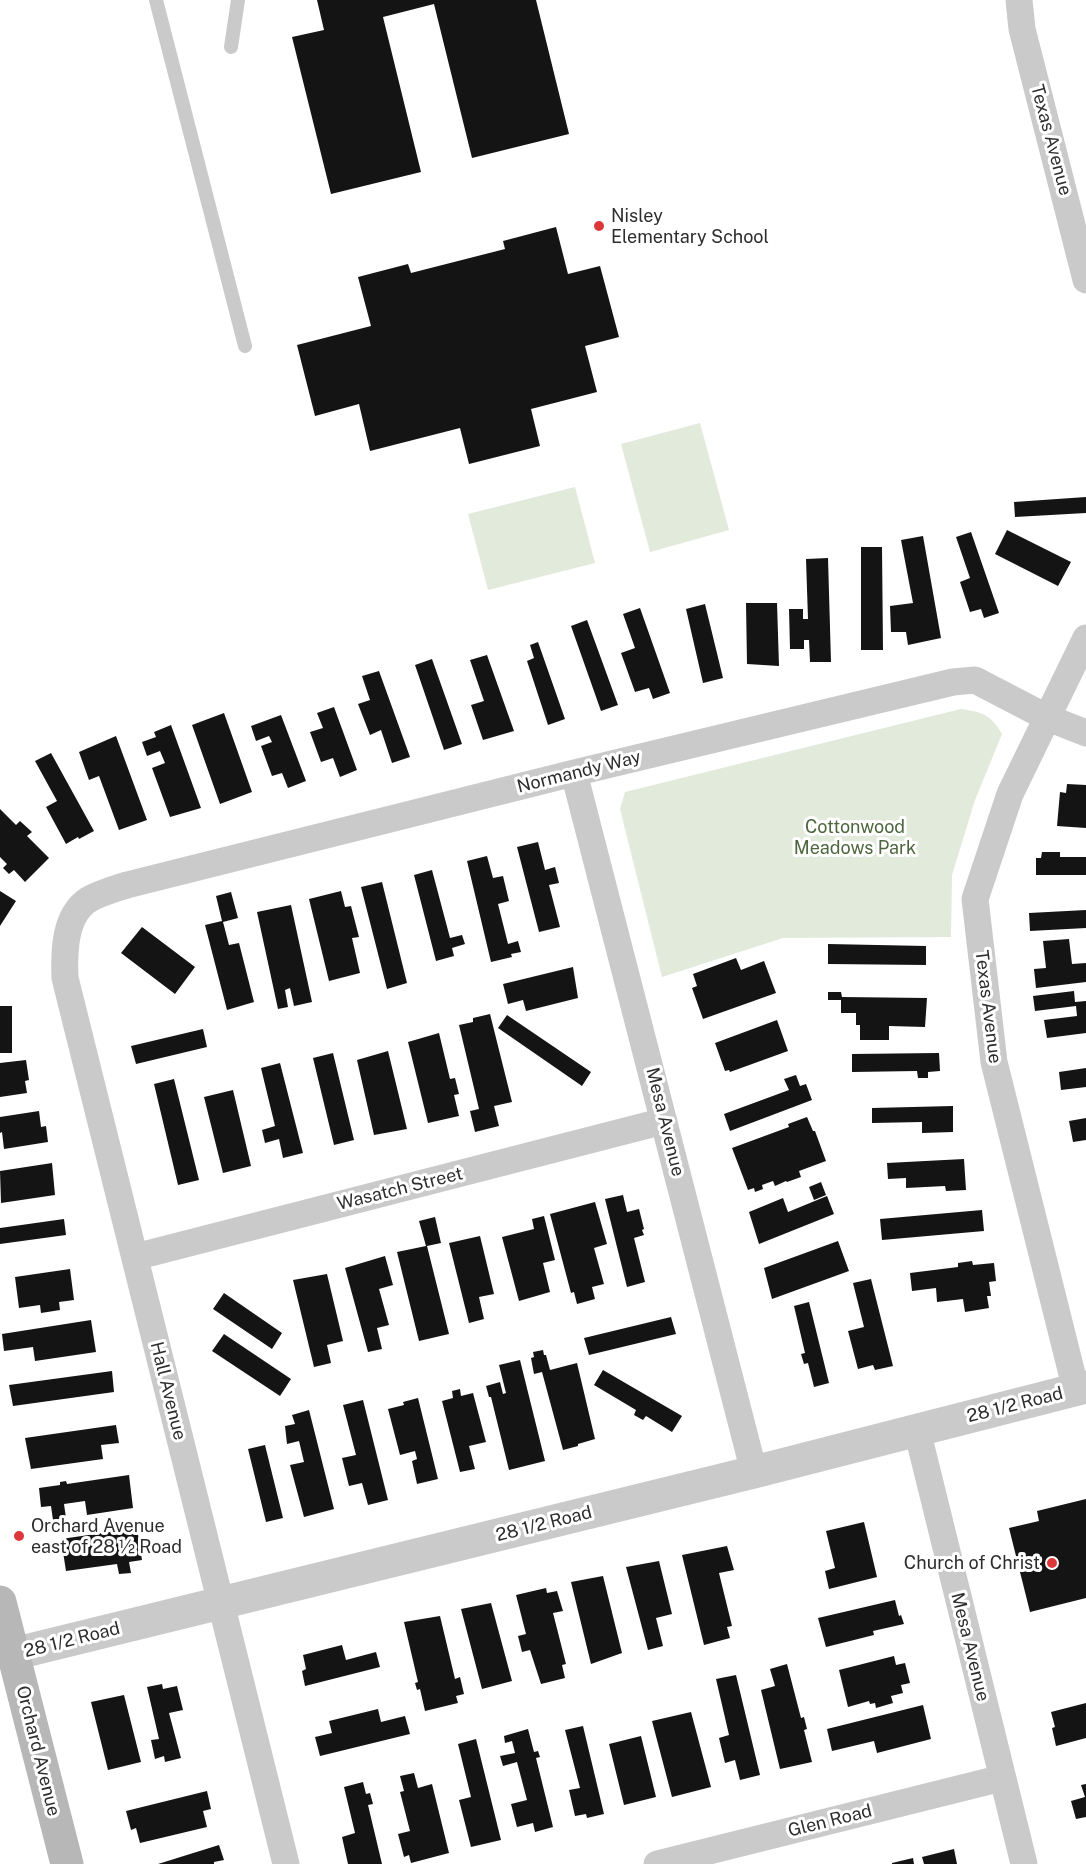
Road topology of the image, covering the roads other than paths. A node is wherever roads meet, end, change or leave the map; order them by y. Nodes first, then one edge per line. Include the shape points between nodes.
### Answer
1 (156, 0) edge
2 (238, 0) edge
3 (1019, 0) edge
4 (231, 47) dead end
5 (1086, 280) edge
6 (245, 346) dead end
7 (1086, 638) edge
8 (1048, 718) junction
9 (1086, 733) edge
10 (574, 773) junction
11 (74, 917) joint
12 (664, 1121) junction
13 (135, 1257) junction
14 (1081, 1389) edge
15 (917, 1430) junction
16 (754, 1472) junction
17 (0, 1602) edge
18 (220, 1604) junction
19 (6, 1655) edge
20 (1002, 1778) junction
21 (67, 1864) edge
22 (286, 1864) edge
23 (657, 1864) edge
24 (1024, 1864) edge

1 - 6 lane
2 - 4 lane
3 - 5 street, Texas Avenue via 1022,29
7 - 8 street, Texas Avenue
8 - 9 street, Normandy Way
8 - 10 street, Normandy Way via 975,680 953,682
8 - 14 street, Texas Avenue via 1010,794 975,899 994,1062
10 - 11 street, Normandy Way via 128,885 86,902
10 - 12 street, Mesa Avenue
11 - 13 street, Hall Avenue via 64,954 66,978
12 - 13 street, Wasatch Street
12 - 16 street, Mesa Avenue
13 - 18 street, Hall Avenue
14 - 15 street, 28 1/2 Road
15 - 16 street, 28 1/2 Road
15 - 20 street, Mesa Avenue
16 - 18 street, 28 1/2 Road
17 - 19 main road, Orchard Avenue
18 - 19 street, 28 1/2 Road
18 - 22 street, Hall Avenue
19 - 21 main road, Orchard Avenue
20 - 23 street, Glen Road
20 - 24 street, Mesa Avenue

